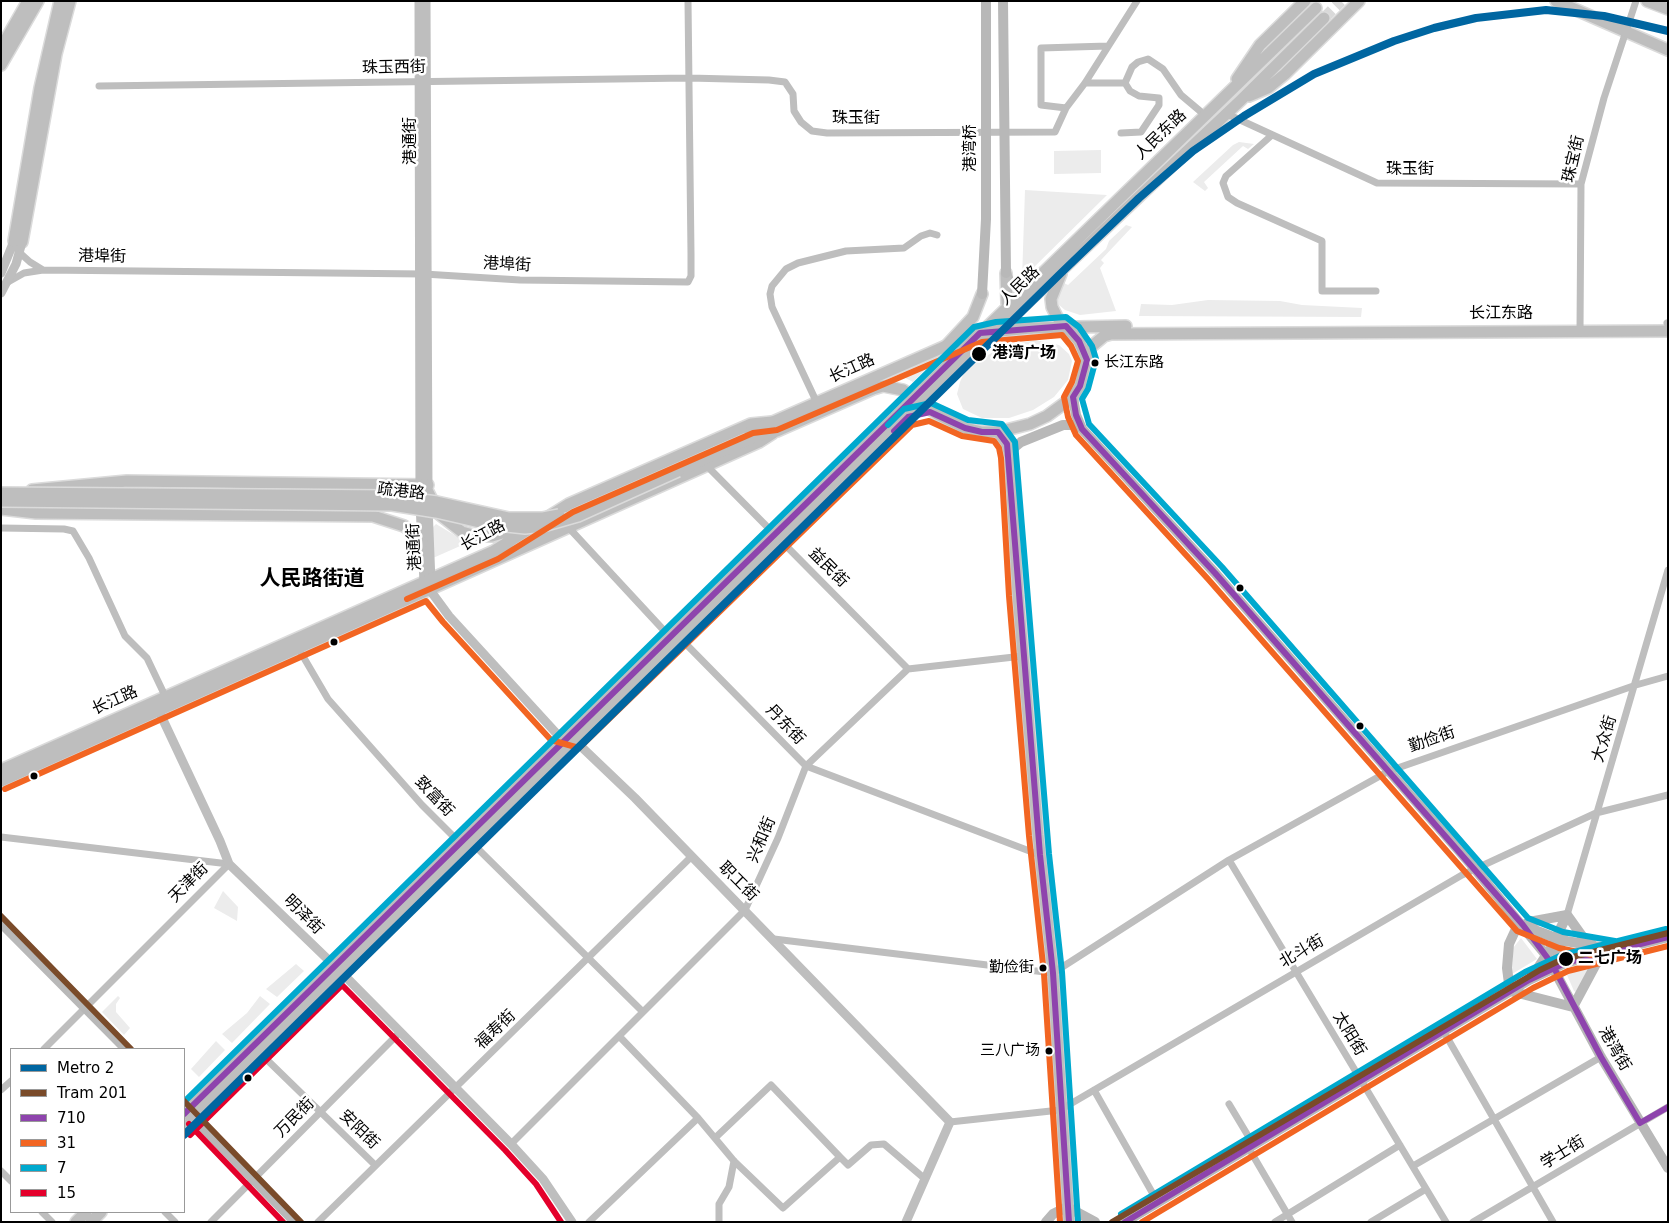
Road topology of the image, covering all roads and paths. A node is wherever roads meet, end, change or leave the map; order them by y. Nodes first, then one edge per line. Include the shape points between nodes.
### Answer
1 (28, 1) edge
2 (38, 1) edge
3 (60, 1) edge
4 (70, 1) edge
5 (419, 1) edge
6 (426, 1) edge
7 (688, 1) edge
8 (986, 1) edge
9 (1003, 1) edge
10 (1137, 1) edge
11 (1305, 1) edge
12 (1359, 1) edge
13 (1556, 1) edge
14 (1636, 1) edge
15 (1646, 1) edge
16 (1316, 8) tunnel mouth
17 (1668, 9) edge
18 (1324, 18) tunnel mouth
19 (1625, 32) junction
20 (1108, 46) junction
21 (1, 48) edge
22 (1668, 50) edge
23 (1, 64) edge
24 (689, 78) junction
25 (423, 81) junction
26 (1085, 83) junction
27 (1126, 83) junction
28 (99, 86) dead end
29 (1233, 87) junction
30 (1241, 100) junction
31 (1066, 108) junction
32 (1200, 111) dead end
33 (1225, 113) junction
34 (1121, 133) dead end
35 (1272, 135) junction
36 (1581, 184) junction
37 (937, 235) dead end
38 (19, 245) junction
39 (1065, 266) junction
40 (43, 270) junction
41 (1, 273) edge
42 (1006, 273) junction
43 (423, 274) junction
44 (8, 282) junction
45 (1031, 285) junction
46 (1376, 291) dead end
47 (1, 293) edge
48 (982, 294) joint
49 (1010, 312) junction
50 (1668, 324) edge
51 (1066, 326) junction
52 (1580, 326) junction
53 (1031, 328) junction
54 (997, 330) junction
55 (1668, 331) edge
56 (980, 333) junction
57 (946, 346) junction
58 (1086, 360) junction
59 (1073, 397) junction
60 (918, 401) junction
61 (817, 403) junction
62 (905, 414) junction
63 (937, 414) junction
64 (775, 426) junction
65 (1082, 429) junction
66 (998, 432) junction
67 (1010, 457) junction
68 (707, 466) junction
69 (425, 488) junction
70 (3, 496) edge
71 (1, 509) edge
72 (537, 522) junction
73 (1, 528) edge
74 (569, 528) junction
75 (779, 537) junction
76 (422, 543) junction
77 (1668, 570) edge
78 (428, 584) junction
79 (675, 638) junction
80 (296, 644) junction
81 (1023, 656) junction
82 (908, 669) junction
83 (1668, 676) edge
84 (1636, 685) junction
85 (168, 701) junction
86 (156, 706) junction
87 (573, 738) junction
88 (806, 766) junction
89 (1, 770) edge
90 (1389, 771) junction
91 (1, 781) edge
92 (1668, 795) edge
93 (1596, 813) junction
94 (1, 837) edge
95 (460, 843) junction
96 (473, 844) junction
97 (1040, 855) junction
98 (691, 857) junction
99 (1230, 860) junction
100 (229, 864) junction
101 (1474, 869) junction
102 (745, 910) junction
103 (1567, 915) junction
104 (1, 923) edge
105 (1523, 925) junction
106 (1668, 938) edge
107 (774, 939) junction
108 (1558, 939) junction
109 (1597, 947) junction
110 (1613, 950) junction
111 (1546, 955) junction
112 (590, 958) junction
113 (1554, 968) junction
114 (338, 970) junction
115 (1296, 971) junction
116 (1053, 973) junction
117 (1529, 980) junction
118 (1510, 991) junction
119 (1573, 1007) junction
120 (85, 1009) junction
121 (643, 1012) junction
122 (1444, 1032) junction
123 (399, 1033) junction
124 (619, 1036) junction
125 (45, 1048) edge
126 (125, 1048) edge
127 (260, 1053) junction
128 (1600, 1057) junction
129 (1362, 1081) junction
130 (456, 1089) junction
131 (1094, 1090) junction
132 (1229, 1104) dead end
133 (1668, 1107) edge
134 (1060, 1110) junction
135 (320, 1112) junction
136 (188, 1113) edge
137 (698, 1118) junction
138 (1493, 1119) junction
139 (950, 1122) junction
140 (1640, 1123) junction
141 (715, 1138) junction
142 (511, 1144) junction
143 (1400, 1145) junction
144 (1250, 1146) junction
145 (840, 1157) junction
146 (734, 1161) junction
147 (376, 1165) junction
148 (1413, 1166) junction
149 (1668, 1168) edge
150 (1, 1171) edge
151 (255, 1178) junction
152 (925, 1178) junction
153 (10, 1180) edge
154 (1533, 1187) junction
155 (1426, 1189) junction
156 (1158, 1201) junction
157 (1067, 1207) junction
158 (43, 1213) edge
159 (85, 1213) edge
160 (100, 1213) edge
161 (166, 1213) edge
162 (1287, 1214) junction
163 (52, 1222) edge
164 (76, 1222) edge
165 (91, 1222) edge
166 (175, 1222) edge
167 (211, 1222) edge
168 (295, 1222) edge
169 (318, 1222) edge
170 (572, 1222) edge
171 (589, 1222) edge
172 (719, 1222) edge
173 (906, 1222) edge
174 (1046, 1222) edge
175 (1069, 1222) edge
176 (1095, 1222) edge
177 (1124, 1222) edge
178 (1275, 1222) edge
179 (1292, 1222) edge
180 (1371, 1222) edge
181 (1446, 1222) edge
182 (1473, 1222) edge
183 (1553, 1222) edge

1 - 21 main road
2 - 23 main road
3 - 38 main road via 43,70
4 - 38 main road via 56,54
5 - 25 street, 港通街
6 - 25 street, 港通街
7 - 24 street, 港埠街
8 - 48 main road, 港湾桥, bridge via 986,219
9 - 42 main road, 港湾桥, bridge
10 - 20 street
11 - 29 main road via 1250,56
12 - 30 main road via 1285,74 1268,88
13 - 19 main road
14 - 19 street, 珠宝街
15 - 17 main road
16 - 29 main road, 人民东路
18 - 30 main road, 人民东路
19 - 22 main road
19 - 36 street, 珠宝街
20 - 26 street
20 - 31 street via 1041,48 1041,105
24 - 25 street, 珠玉西街
24 - 31 street, 珠玉街 via 785,82 793,94 794,111 801,122 812,130 827,133 1055,132
24 - 43 street, 港埠街 via 691,276 688,282 520,280
25 - 28 street, 珠玉西街
25 - 43 street, 港通街
26 - 27 street
26 - 31 street
27 - 32 street via 1132,67 1148,60 1162,69 1181,95
27 - 34 street via 1130,91 1139,96 1159,98 1159,105 1142,132
29 - 45 main road, 人民东路
30 - 33 main road, 人民东路
33 - 35 street, 珠玉街
33 - 39 main road, 人民东路
35 - 36 street, 珠玉街 via 1377,184
35 - 46 street via 1226,176 1223,183 1228,197 1322,241 1322,291
36 - 52 street, 珠宝街
37 - 61 street via 921,236 904,248 846,251 798,263 786,269 772,286 772,307
38 - 40 street via 30,262
38 - 41 street
38 - 44 street
39 - 49 main road, 人民路
39 - 51 main road via 1051,299 1058,317
40 - 43 street, 港埠街
40 - 44 street, 港埠街 via 24,273
42 - 45 main road via 1009,281 1017,287
42 - 49 main road
43 - 69 street, 港通街
44 - 47 street
45 - 49 main road, 人民路
48 - 57 main road via 974,317
49 - 53 main road via 1015,322
49 - 54 main road, 人民路
49 - 56 main road, 人民路
50 - 52 main road, 长江东路
51 - 52 main road, 长江东路
51 - 53 main road, 长江东路
51 - 58 main road via 1079,341
52 - 55 main road, 长江东路
52 - 58 main road, 长江东路 via 1111,334 1097,340
53 - 54 main road, 长江东路
54 - 56 main road, 长江东路
54 - 60 main road, 人民路
56 - 57 main road, 长江路
56 - 60 main road, 人民路
57 - 61 main road, 长江路
58 - 59 main road, 长江东路 via 1080,386
59 - 65 main road, 港湾街
59 - 66 main road via 1038,420
60 - 62 main road, 人民路
60 - 63 main road
60 - 64 main road, 长江路 via 903,390 883,386
61 - 64 main road, 长江路
62 - 63 main road
62 - 75 main road, 人民路
63 - 66 main road via 965,428
64 - 68 main road via 759,442
64 - 70 main road, 疏港路, bridge via 575,510 535,518 510,518 392,496
64 - 72 main road, 长江路 via 751,424 569,504
65 - 67 main road via 1063,426 1021,442
65 - 90 main road, 港湾街 via 1215,573
66 - 67 main road via 1007,444
67 - 81 main road
68 - 74 main road
68 - 75 street, 益民街
69 - 70 main road, bridge via 127,481 70,485
69 - 72 main road via 439,514 462,532 492,536
69 - 76 street, 港通街
69 - 78 street, 港通街
71 - 76 main road via 36,513 373,516 404,526
72 - 78 main road, 长江路 via 494,551
73 - 85 street via 73,531 126,636 147,658
74 - 78 main road
74 - 79 street, 丹东街
75 - 79 main road, 人民路
75 - 82 street, 益民街
76 - 78 street, 港通街
77 - 84 street, 大众街
78 - 80 main road, 长江路
78 - 87 street, 职工街 via 449,616 557,734
79 - 87 main road, 人民路
79 - 88 street, 丹东街
80 - 85 main road, 长江路
80 - 95 street, 致富街 via 328,699 393,775
81 - 82 street
81 - 97 main road
82 - 88 street, 兴和街
83 - 84 street, 勤俭街
84 - 90 street, 勤俭街
84 - 93 street, 大众街
85 - 86 main road, 长江路
86 - 89 main road, 长江路
86 - 91 main road, 长江路
86 - 100 street, 天津街
87 - 95 main road, 人民路
87 - 96 main road, 人民路
87 - 98 street, 职工街
88 - 97 street, 丹东街
88 - 102 street, 兴和街
90 - 99 street, 勤俭街
90 - 101 main road, 港湾街
92 - 93 street, 北斗街
93 - 101 street, 北斗街
93 - 103 street, 大众街
94 - 100 street
95 - 96 street
95 - 114 main road, 人民路
96 - 112 street
96 - 114 main road, 人民路
97 - 116 main road
98 - 102 street, 职工街
98 - 112 street, 福寿街
99 - 115 street, 太阳街
99 - 116 street, 勤俭街
100 - 114 street, 明泽街
100 - 120 street, 天津街
101 - 105 main road, 港湾街
101 - 115 street, 北斗街
102 - 107 street, 职工街
102 - 121 street, 兴和街
103 - 105 main road
103 - 108 main road
103 - 109 main road via 1582,936
104 - 120 main road
105 - 108 main road
105 - 111 main road, 港湾街
105 - 118 main road via 1515,931 1509,944 1507,968
106 - 110 main road
107 - 116 street
107 - 139 street, 职工街
108 - 109 main road
108 - 111 main road
108 - 113 main road
109 - 110 main road
110 - 113 main road
110 - 119 main road via 1596,964
111 - 113 main road, 港湾街
111 - 117 main road
112 - 121 street
112 - 130 street, 福寿街
113 - 117 main road
113 - 119 main road, 港湾街
114 - 123 street, 明泽街
114 - 127 main road, 人民路
114 - 136 main road, 人民路
115 - 129 street, 太阳街
115 - 131 street, 北斗街
116 - 134 main road
117 - 118 main road
118 - 119 main road
118 - 122 main road
119 - 128 main road, 港湾街
120 - 125 street, 天津街
120 - 126 main road
121 - 124 street, 兴和街
122 - 129 main road
122 - 138 street
123 - 130 street, 明泽街
123 - 135 street, 万民街
124 - 137 street
124 - 142 street, 兴和街
127 - 135 street, 安阳街
127 - 136 main road, 人民路
128 - 138 street
128 - 140 main road, 港湾街
129 - 143 street, 太阳街
129 - 144 main road
130 - 142 street, 明泽街
130 - 147 street, 福寿街
131 - 134 street, 北斗街
131 - 156 street
132 - 144 street
133 - 140 street, 学士街
134 - 139 street, 北斗街
134 - 157 main road
135 - 147 street, 安阳街
135 - 151 street, 万民街
136 - 151 main road
137 - 141 street
137 - 171 street
138 - 148 street
138 - 154 street
139 - 152 street
140 - 149 main road, 港湾街
140 - 154 street, 学士街
141 - 145 street via 771,1085
141 - 146 street
142 - 170 street, 明泽街 via 543,1179
143 - 148 street, 太阳街
143 - 162 street
144 - 156 main road
144 - 162 street
145 - 146 street via 784,1208
145 - 152 street via 848,1165 871,1145 884,1144
146 - 172 street via 729,1187 719,1204
147 - 169 street, 福寿街
148 - 155 street, 太阳街
150 - 153 street
151 - 167 street, 万民街
151 - 168 main road
152 - 173 street
154 - 182 street, 学士街
154 - 183 street
155 - 180 street
155 - 181 street, 太阳街
156 - 177 main road
157 - 174 main road
157 - 175 main road
157 - 176 main road
158 - 163 street
159 - 164 main road
160 - 165 main road
161 - 166 street
162 - 178 street
162 - 179 street

